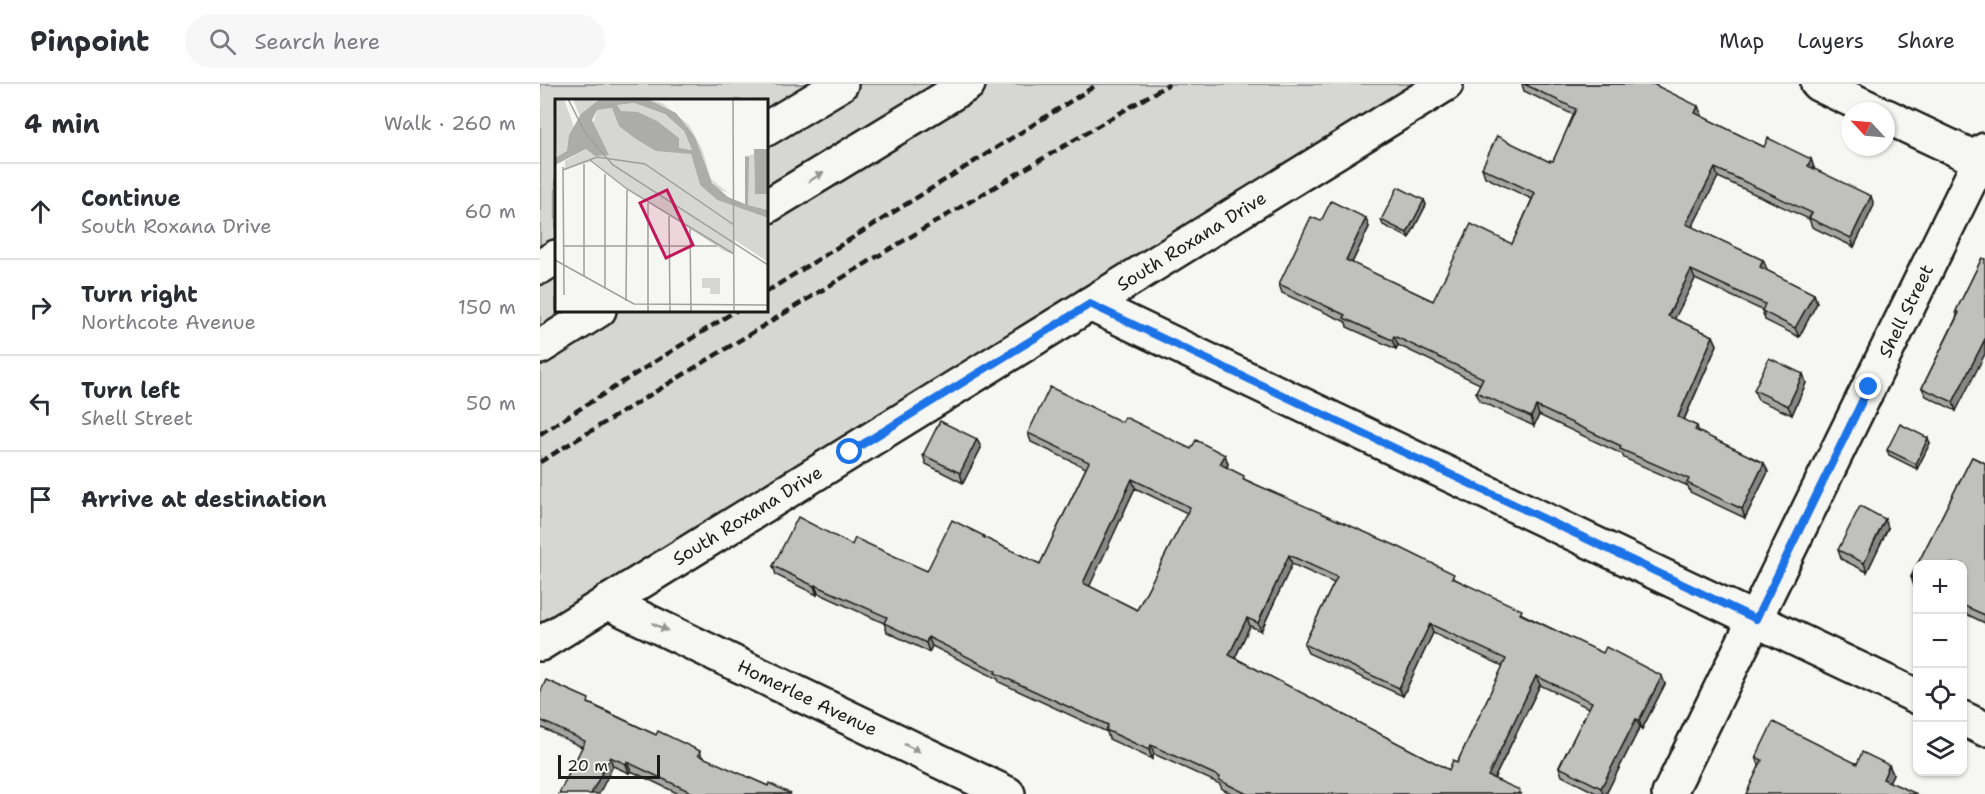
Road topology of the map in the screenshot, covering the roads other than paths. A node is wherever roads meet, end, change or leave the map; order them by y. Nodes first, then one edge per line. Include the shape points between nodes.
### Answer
1 (841, 84) edge
2 (968, 84) edge
3 (1446, 84) edge
4 (1818, 84) edge
5 (1856, 102) edge
6 (1895, 120) edge
7 (768, 128) edge
8 (1983, 158) edge
9 (768, 206) edge
10 (555, 258) edge
11 (540, 267) edge
12 (1090, 304) junction
13 (596, 312) edge
14 (540, 347) edge
15 (607, 602) junction
16 (1756, 619) junction
17 (540, 644) edge
18 (1913, 695) edge
19 (1967, 720) edge
20 (1985, 729) edge
21 (1008, 794) edge
22 (1669, 794) edge

1 - 7 main road
9 -> 2 main road
3 - 12 main road, South Roxana Drive
4 - 5 main road
6 - 8 main road
8 - 16 main road, Shell Street
10 - 11 main road
12 - 15 main road, South Roxana Drive
12 - 16 main road
13 - 14 main road
15 - 17 main road, South Roxana Drive
15 -> 21 main road, Homerlee Avenue
16 - 18 main road
16 - 22 main road, Shell Street
19 - 20 main road

